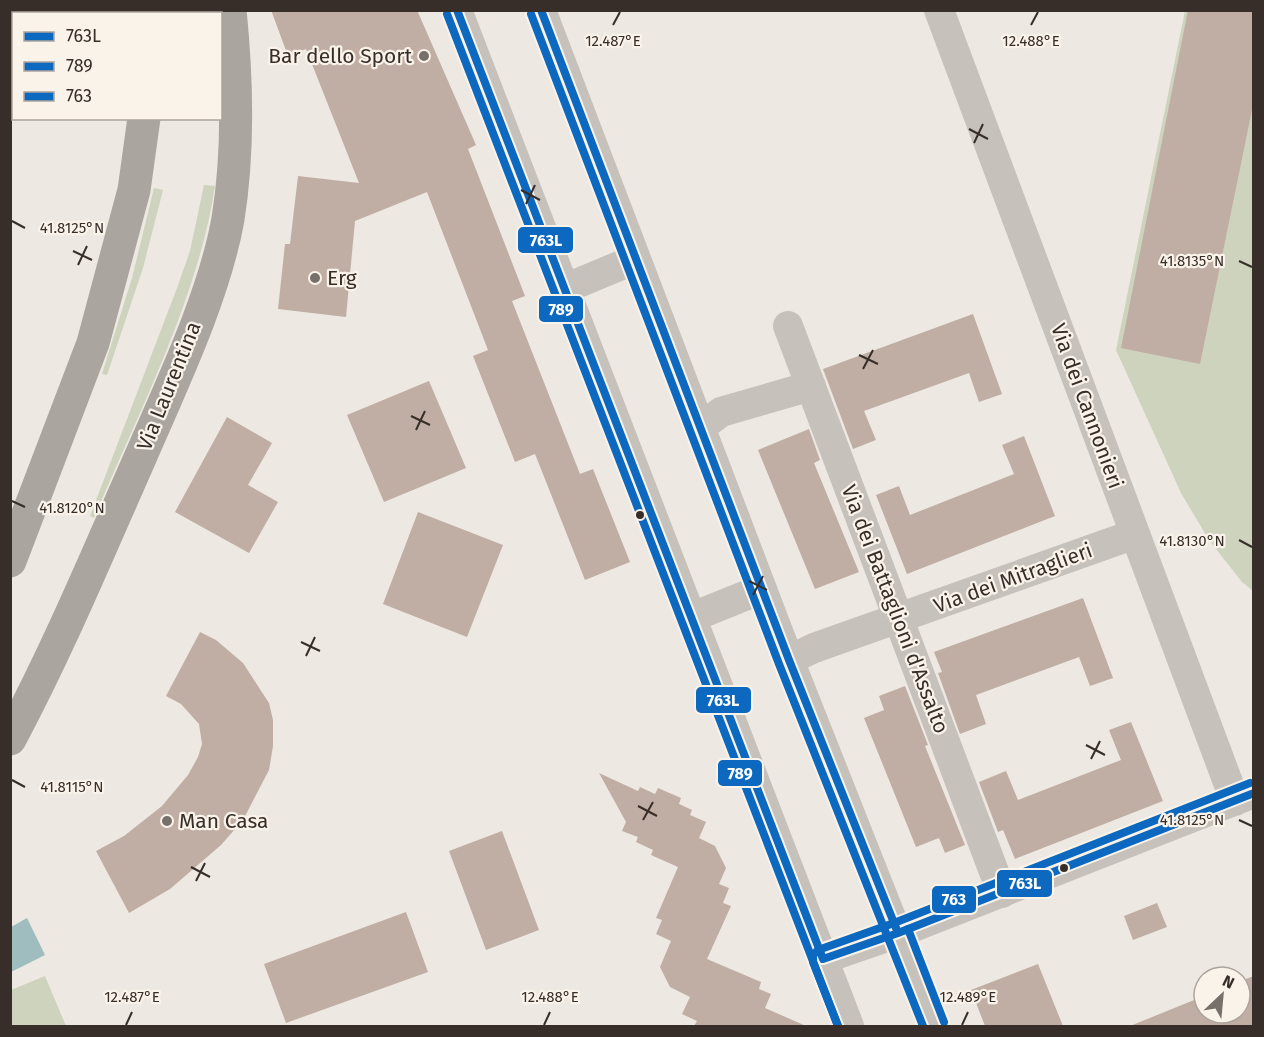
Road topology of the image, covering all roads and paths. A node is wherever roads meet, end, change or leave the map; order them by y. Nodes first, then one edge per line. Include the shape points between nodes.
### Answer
1 (230, 10) edge
2 (457, 10) edge
3 (541, 10) edge
4 (939, 10) edge
5 (144, 120) edge
6 (636, 259) junction
7 (564, 289) junction
8 (788, 326) dead end
9 (811, 386) junction
10 (700, 428) junction
11 (1135, 534) junction
12 (10, 561) edge
13 (762, 589) junction
14 (690, 618) junction
15 (898, 619) junction
16 (789, 660) junction
17 (10, 739) edge
18 (1244, 797) edge
19 (1002, 893) junction
20 (898, 933) junction
21 (822, 959) junction
22 (849, 1026) edge
23 (934, 1026) edge

1 - 17 main road, Via Laurentina via 235,73 234,164 228,219 216,269 167,395 63,636
2 - 7 street
3 - 6 street
4 - 11 street, Via dei Cannonieri
5 - 12 main road via 134,190 93,343
6 - 7 street
6 - 10 street
7 - 14 street
8 - 9 street, Via dei Battaglioni d'Assalto
9 - 10 street via 721,412
9 - 15 street, Via dei Battaglioni d'Assalto
10 - 13 street
11 - 15 street, Via dei Mitraglieri
11 - 18 street, Via dei Cannonieri
13 - 14 street
13 - 16 street
14 - 21 street
15 - 16 street, Via dei Mitraglieri
15 - 19 street, Via dei Battaglioni d'Assalto
16 - 20 street
18 - 19 street
19 - 20 street
20 - 21 street
20 - 23 street
21 - 22 street

